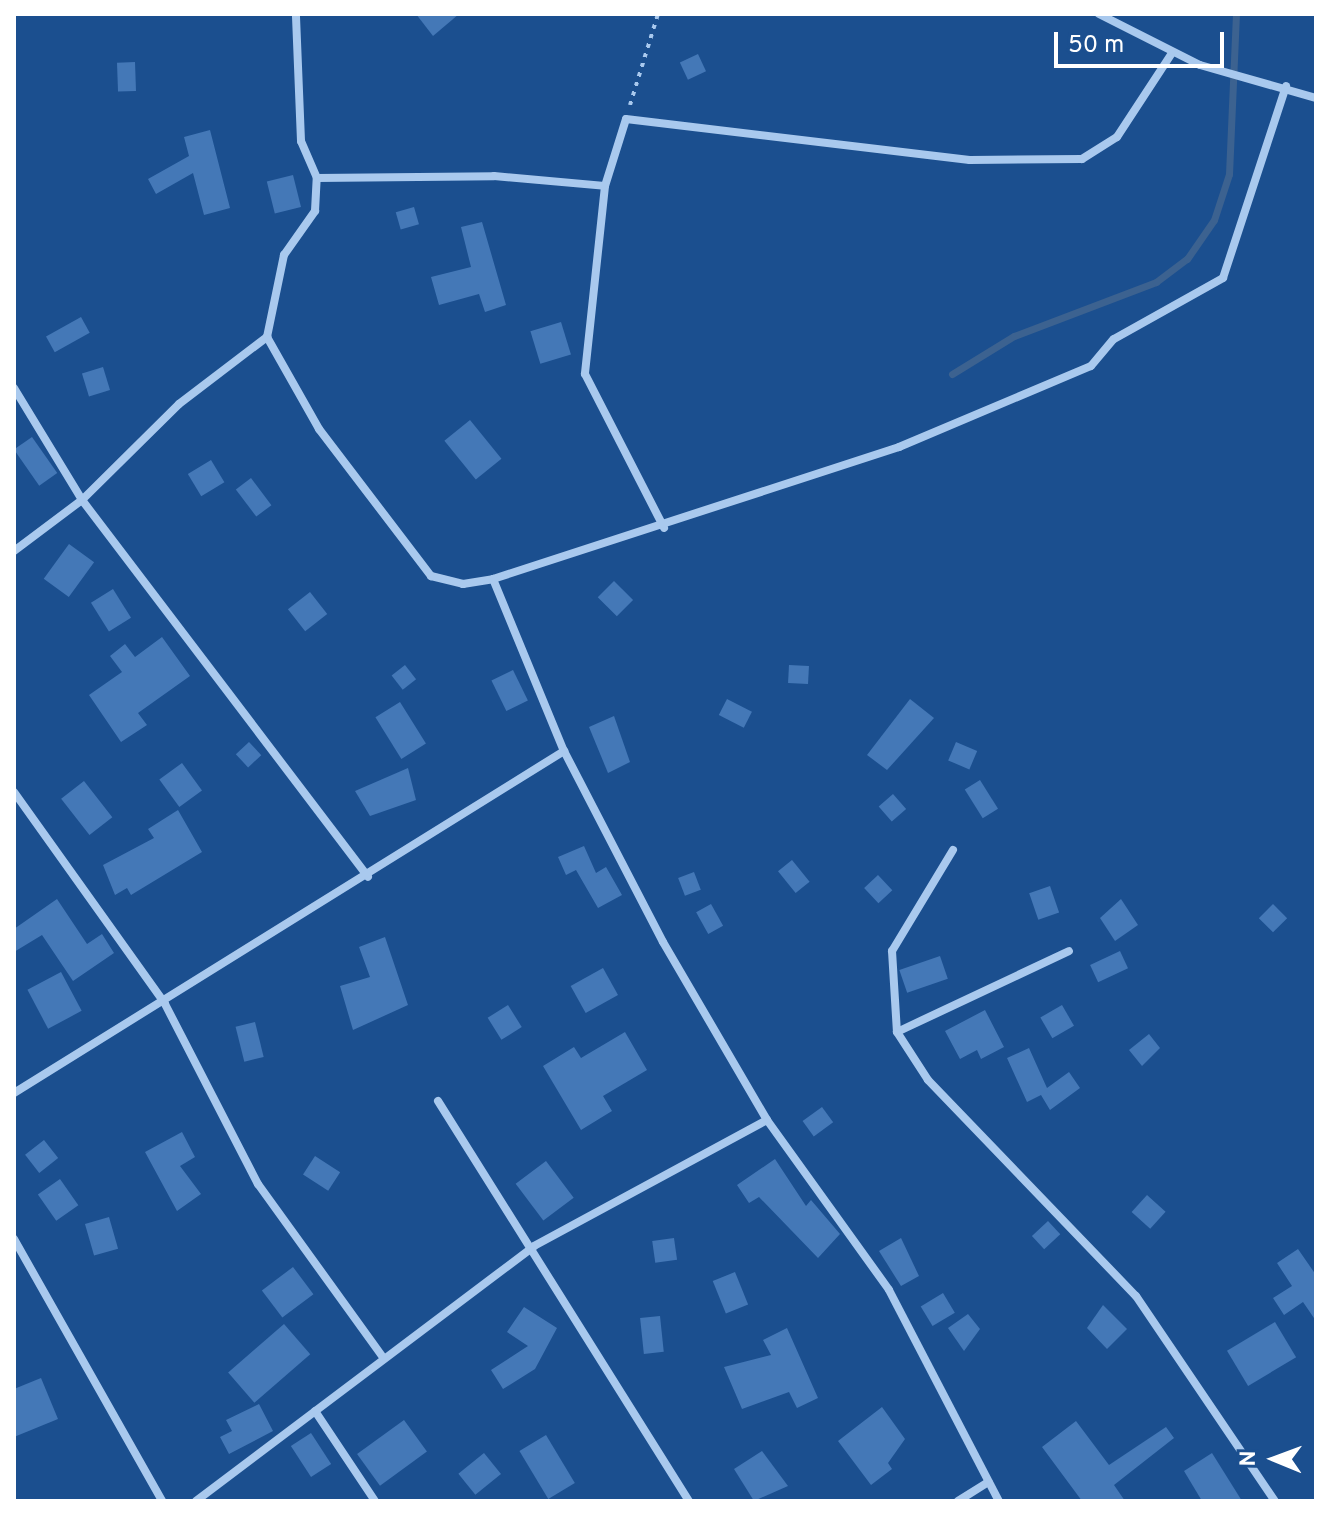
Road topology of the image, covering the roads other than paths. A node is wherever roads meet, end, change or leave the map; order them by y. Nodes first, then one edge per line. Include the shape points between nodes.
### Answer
1 (296, 14) edge
2 (1099, 14) edge
3 (1172, 53) junction
4 (1286, 86) junction
5 (1316, 98) edge
6 (317, 178) junction
7 (605, 186) junction
8 (267, 337) junction
9 (14, 388) edge
10 (82, 500) junction
11 (664, 528) junction
12 (14, 551) edge
13 (493, 579) junction
14 (564, 751) junction
15 (14, 792) edge
16 (953, 850) dead end
17 (368, 877) junction
18 (1069, 951) dead end
19 (165, 1004) junction
20 (897, 1032) junction
21 (14, 1093) edge
22 (438, 1101) dead end
23 (767, 1120) junction
24 (14, 1239) edge
25 (534, 1246) junction
26 (383, 1357) junction
27 (315, 1411) junction
28 (988, 1482) junction
29 (162, 1501) edge
30 (196, 1501) edge
31 (375, 1501) edge
32 (689, 1501) edge
33 (958, 1501) edge
34 (999, 1501) edge
35 (1275, 1501) edge

1 - 6 street via 301,141
2 - 3 street
3 - 4 street
3 - 7 street via 1117,137 1082,159 970,160 626,119
4 - 5 street
4 - 11 street via 1245,192 1234,249 1207,293 1148,317 1059,385
6 - 7 street via 494,176
6 - 8 street via 315,211 284,255
7 - 11 street via 585,374
8 - 10 street via 179,404
8 - 13 street via 319,429 431,576 463,584
9 - 10 street
10 - 12 street
10 - 17 street
11 - 13 street
13 - 14 street
14 - 17 street
14 - 23 street via 663,942
15 - 19 street
16 - 20 street via 892,951
17 - 19 street
18 - 20 street
19 - 21 street
19 - 26 street via 258,1184
20 - 35 street via 928,1080 1136,1296
22 - 25 street
23 - 25 street
23 - 28 street via 889,1290
24 - 29 street
25 - 26 street
25 - 32 street
26 - 27 street
27 - 30 street
27 - 31 street
28 - 33 street
28 - 34 street

